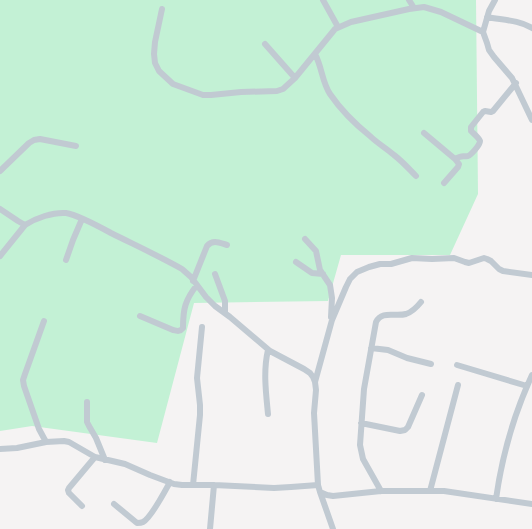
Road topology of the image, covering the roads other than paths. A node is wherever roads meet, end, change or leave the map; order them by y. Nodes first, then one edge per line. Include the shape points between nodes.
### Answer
1 (323, 0) edge
2 (409, 0) edge
3 (495, 0) edge
4 (414, 8) junction
5 (162, 9) dead end
6 (487, 18) junction
7 (338, 27) junction
8 (532, 28) edge
9 (483, 32) junction
10 (264, 44) dead end
11 (315, 54) junction
12 (295, 78) junction
13 (516, 84) junction
14 (524, 104) junction
15 (532, 105) edge
16 (532, 120) edge
17 (424, 133) dead end
18 (76, 146) dead end
19 (455, 159) junction
20 (0, 171) edge
21 (416, 176) dead end
22 (444, 183) dead end
23 (0, 208) edge
24 (82, 219) junction
25 (26, 225) junction
26 (306, 239) dead end
27 (227, 245) dead end
28 (0, 256) edge
29 (66, 260) dead end
30 (296, 262) dead end
31 (215, 274) dead end
32 (323, 274) junction
33 (532, 275) edge
34 (195, 283) junction
35 (421, 302) dead end
36 (225, 313) junction
37 (140, 316) dead end
38 (44, 321) dead end
39 (331, 323) junction
40 (202, 327) dead end
41 (371, 348) junction
42 (268, 350) junction
43 (431, 364) dead end
44 (457, 365) dead end
45 (532, 375) edge
46 (315, 382) junction
47 (458, 384) dead end
48 (527, 386) junction
49 (422, 395) dead end
50 (88, 402) dead end
51 (268, 414) dead end
52 (361, 423) junction
53 (46, 442) junction
54 (0, 449) edge
55 (95, 457) junction
56 (105, 460) junction
57 (170, 482) junction
58 (193, 485) junction
59 (214, 485) junction
60 (318, 485) junction
61 (430, 490) junction
62 (381, 491) junction
63 (320, 492) junction
64 (496, 499) junction
65 (114, 504) dead end
66 (532, 504) edge
67 (82, 506) dead end
68 (210, 529) edge
69 (333, 529) edge

1 - 7 street
2 - 4 street
3 - 6 street
4 - 7 street
4 - 9 street via 442,12
5 - 12 street via 155,42 155,63 159,71 173,84 211,96 277,91
6 - 8 street via 518,22
6 - 9 street
7 - 11 street
9 - 13 street via 489,50
10 - 12 street
11 - 12 street
11 - 21 street via 326,87 351,120
13 - 14 street
13 - 19 street via 493,111 483,112 471,127 471,132 480,142 472,154
14 - 15 street
14 - 16 street
17 - 19 street
18 - 20 street via 34,140
19 - 22 street via 458,167
23 - 25 street
24 - 25 street via 69,214 57,214
24 - 29 street
24 - 34 street via 182,269
25 - 28 street
26 - 32 street via 316,251
27 - 34 street via 210,242
30 - 32 street via 312,273
31 - 36 street via 225,302
32 - 39 street via 330,285
33 - 39 street via 503,271 484,258 469,262 454,258 412,258 391,264 380,264 357,272 350,279
34 - 36 street via 206,297
34 - 37 street via 184,307 181,330 173,330
35 - 41 street via 411,312 386,314 377,319
36 - 42 street
38 - 53 street via 23,380 39,429
39 - 46 street
40 - 58 street via 197,378 200,415
41 - 43 street via 388,350
41 - 52 street
42 - 46 street via 310,373
42 - 51 street via 265,372
44 - 48 street
45 - 48 street
46 - 60 street
47 - 61 street
48 - 64 street via 505,452
49 - 52 street via 408,427 404,430
50 - 56 street via 89,426
52 - 62 street via 360,445 363,459
53 - 54 street
53 - 55 street via 69,442
55 - 56 street
55 - 67 street via 68,490
56 - 57 street via 125,464
57 - 58 street
57 - 65 street via 157,505 141,523 137,523
58 - 59 street
59 - 60 street via 279,488
59 - 68 street
60 - 63 street
61 - 62 street
61 - 64 street
62 - 63 street via 332,496
63 - 69 street
64 - 66 street

